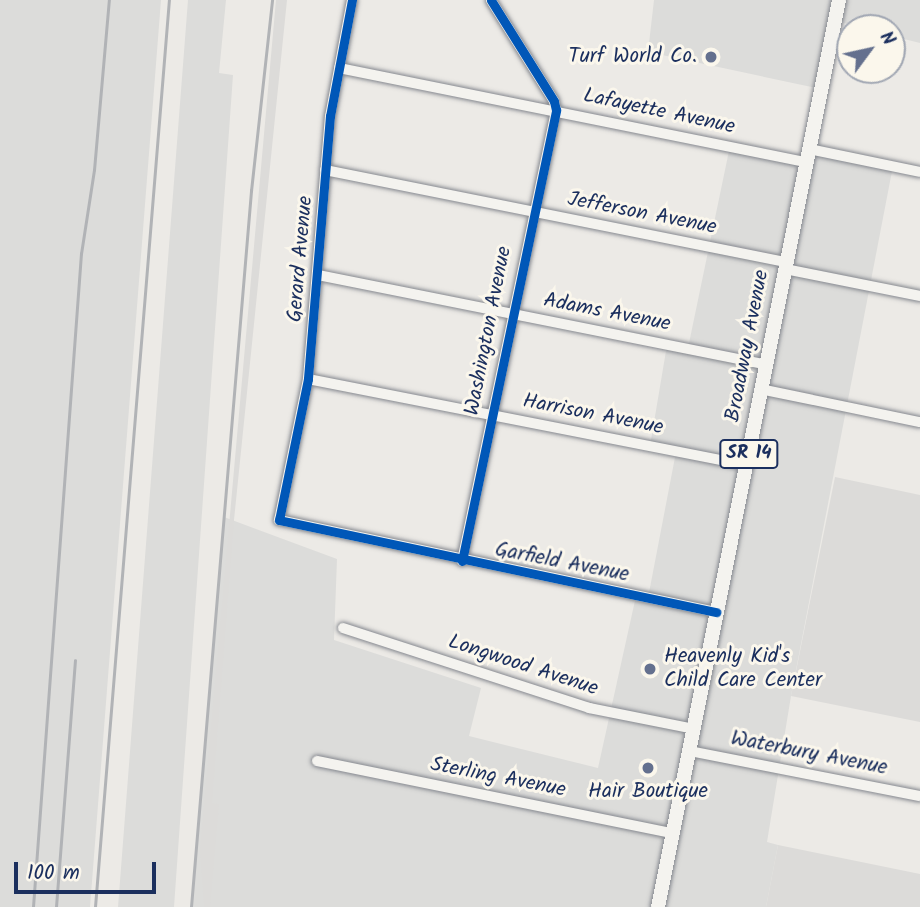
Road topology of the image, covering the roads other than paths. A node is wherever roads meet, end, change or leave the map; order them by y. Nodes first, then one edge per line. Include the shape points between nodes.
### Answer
1 (352, 0) edge
2 (491, 0) edge
3 (839, 0) edge
4 (339, 68) junction
5 (556, 110) junction
6 (808, 155) junction
7 (325, 170) junction
8 (920, 172) edge
9 (531, 212) junction
10 (786, 266) junction
11 (318, 275) junction
12 (920, 296) edge
13 (511, 314) junction
14 (765, 364) junction
15 (308, 379) junction
16 (760, 389) junction
17 (490, 414) junction
18 (920, 422) edge
19 (747, 465) junction
20 (279, 520) joint
21 (462, 561) junction
22 (716, 612) junction
23 (343, 628) dead end
24 (694, 729) junction
25 (690, 751) junction
26 (317, 761) dead end
27 (920, 796) edge
28 (672, 833) junction
29 (658, 907) edge

1 - 4 street, Gerard Avenue
2 - 5 street
3 - 6 main road, Broadway Avenue / SR 14
4 - 5 street, Lafayette Avenue
4 - 7 street, Gerard Avenue
5 - 6 street, Lafayette Avenue
5 - 9 street, Washington Avenue
6 - 8 street, Lafayette Avenue
6 - 10 main road, Broadway Avenue / SR 14
7 - 9 street, Jefferson Avenue
7 - 11 street, Gerard Avenue
9 - 10 street, Jefferson Avenue
9 - 13 street, Washington Avenue
10 - 12 street, Jefferson Avenue
10 - 14 main road, Broadway Avenue / SR 14
11 - 13 street, Adams Avenue
11 - 15 street, Gerard Avenue
13 - 14 street, Adams Avenue
13 - 17 street, Washington Avenue
14 - 16 main road, Broadway Avenue / SR 14
15 - 17 street, Harrison Avenue
15 - 20 street, Gerard Avenue
16 - 18 street
16 - 19 main road, Broadway Avenue / SR 14
17 - 19 street, Harrison Avenue
17 - 21 street, Washington Avenue
19 - 22 main road, Broadway Avenue / SR 14
20 - 21 street, Garfield Avenue
21 - 22 street, Garfield Avenue
22 - 24 main road, Broadway Avenue / SR 14
23 - 24 street, Longwood Avenue via 589,708
24 - 25 main road, Broadway Avenue / SR 14
25 - 27 street, Waterbury Avenue
25 - 28 main road, Broadway Avenue / SR 14
26 - 28 street, Sterling Avenue
28 - 29 main road, Broadway Avenue / SR 14

